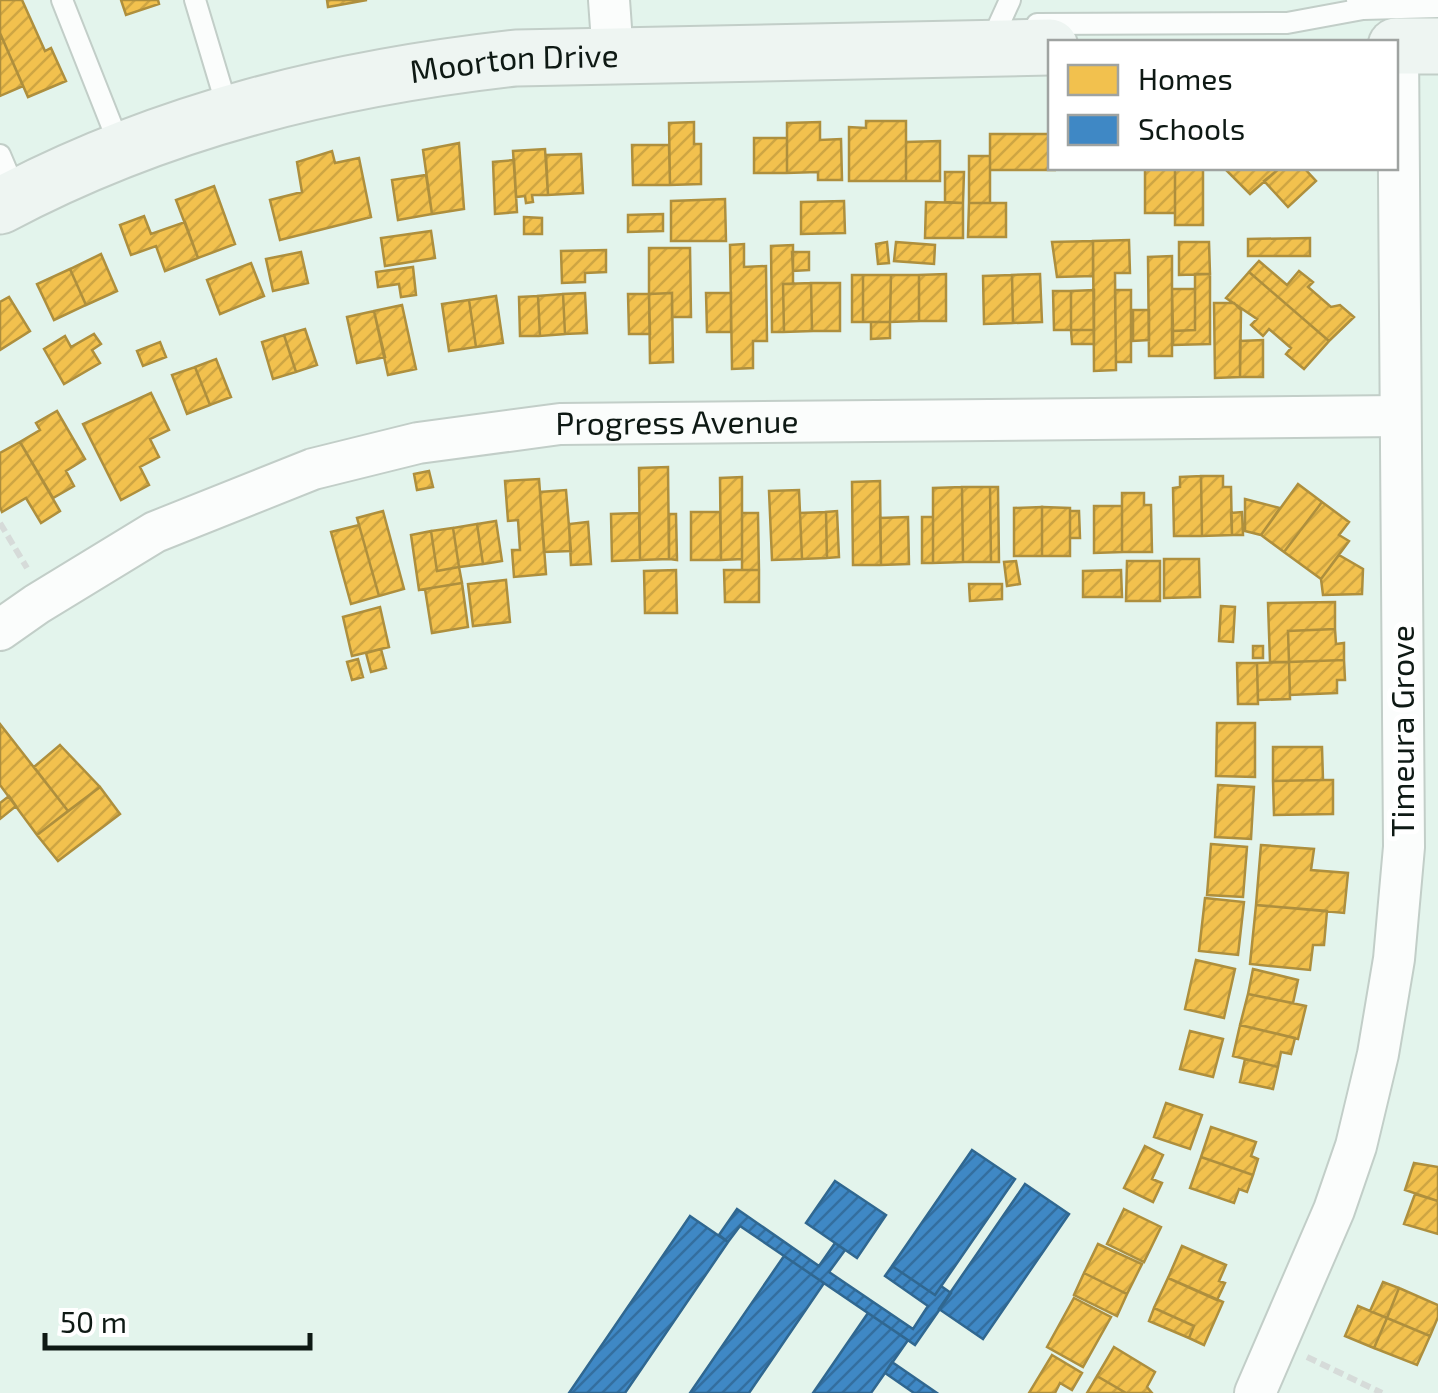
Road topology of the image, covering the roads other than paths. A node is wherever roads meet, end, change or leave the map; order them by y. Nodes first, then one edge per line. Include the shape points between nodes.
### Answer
1 (62, 0) edge
2 (195, 0) edge
3 (609, 0) edge
4 (1438, 7) edge
5 (999, 24) edge
6 (1390, 29) edge
7 (1048, 46) edge
8 (613, 56) junction
9 (229, 112) junction
10 (122, 150) junction
11 (1394, 170) edge
12 (6, 186) edge
13 (1400, 416) junction
14 (0, 630) edge
15 (1255, 1393) edge

1 - 10 lane
2 - 9 lane
3 - 8 street
4 - 6 lane
5 - 6 lane via 1287,22
5 - 7 street, Moorton Drive
5 - 8 street, Moorton Drive
8 - 9 street, Moorton Drive via 466,64
9 - 10 street, Moorton Drive
10 - 12 street, Moorton Drive
11 - 13 street, Timeura Grove
13 - 14 street, Progress Avenue via 560,424 438,440 313,469 155,532
13 - 15 street, Timeura Grove via 1404,848 1394,959 1356,1146

